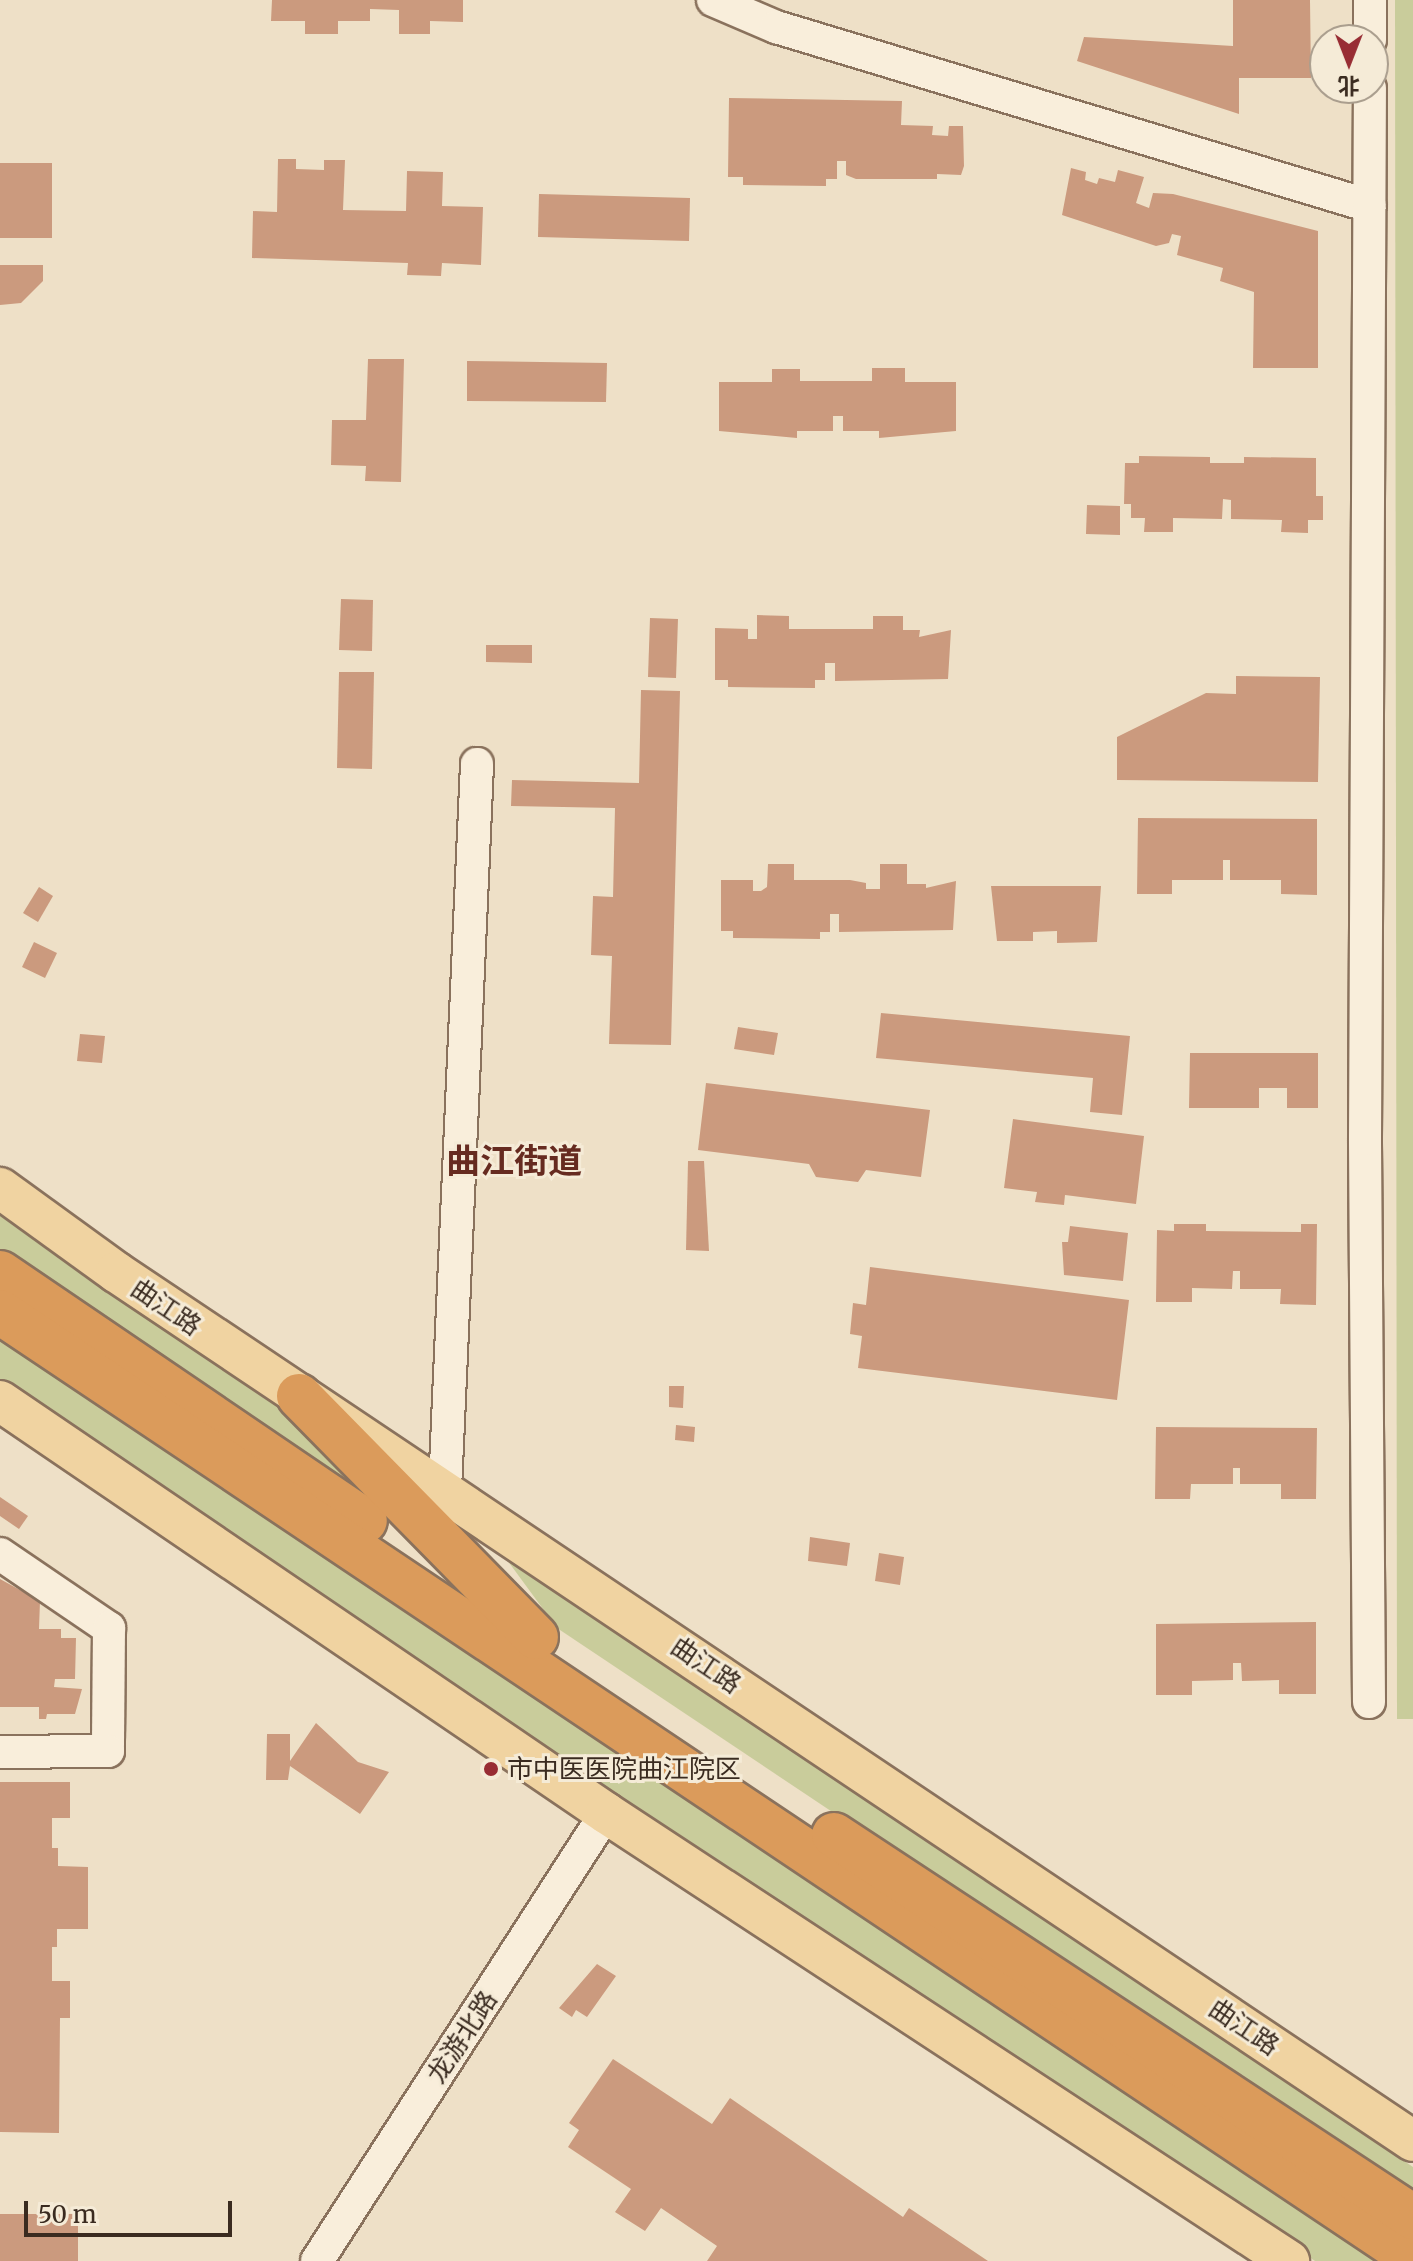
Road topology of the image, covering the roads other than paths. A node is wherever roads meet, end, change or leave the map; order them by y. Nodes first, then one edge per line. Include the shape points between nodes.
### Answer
1 (713, 0) edge
2 (1370, 0) edge
3 (1370, 24) edge
4 (1370, 104) edge
5 (1370, 206) junction
6 (477, 764) dead end
7 (0, 1188) edge
8 (0, 1273) edge
9 (0, 1312) edge
10 (299, 1396) junction
11 (0, 1401) edge
12 (445, 1489) junction
13 (0, 1554) edge
14 (536, 1637) junction
15 (1369, 1702) dead end
16 (0, 1752) edge
17 (606, 1813) junction
18 (1413, 2141) edge
19 (1413, 2217) edge
20 (1413, 2258) edge
21 (317, 2261) edge
22 (1289, 2261) edge

1 - 5 street via 776,27
2 - 3 street
4 - 5 street
5 - 15 street via 1365,1139
6 - 12 street
7 - 10 main road, 曲江路
8 - 14 highway
9 - 20 highway
10 - 12 main road, 曲江路
10 - 14 highway
11 - 17 main road
12 - 18 main road, 曲江路
13 - 16 street via 109,1628 108,1751
14 - 19 highway
17 - 21 street, 龙游北路
17 - 22 main road

